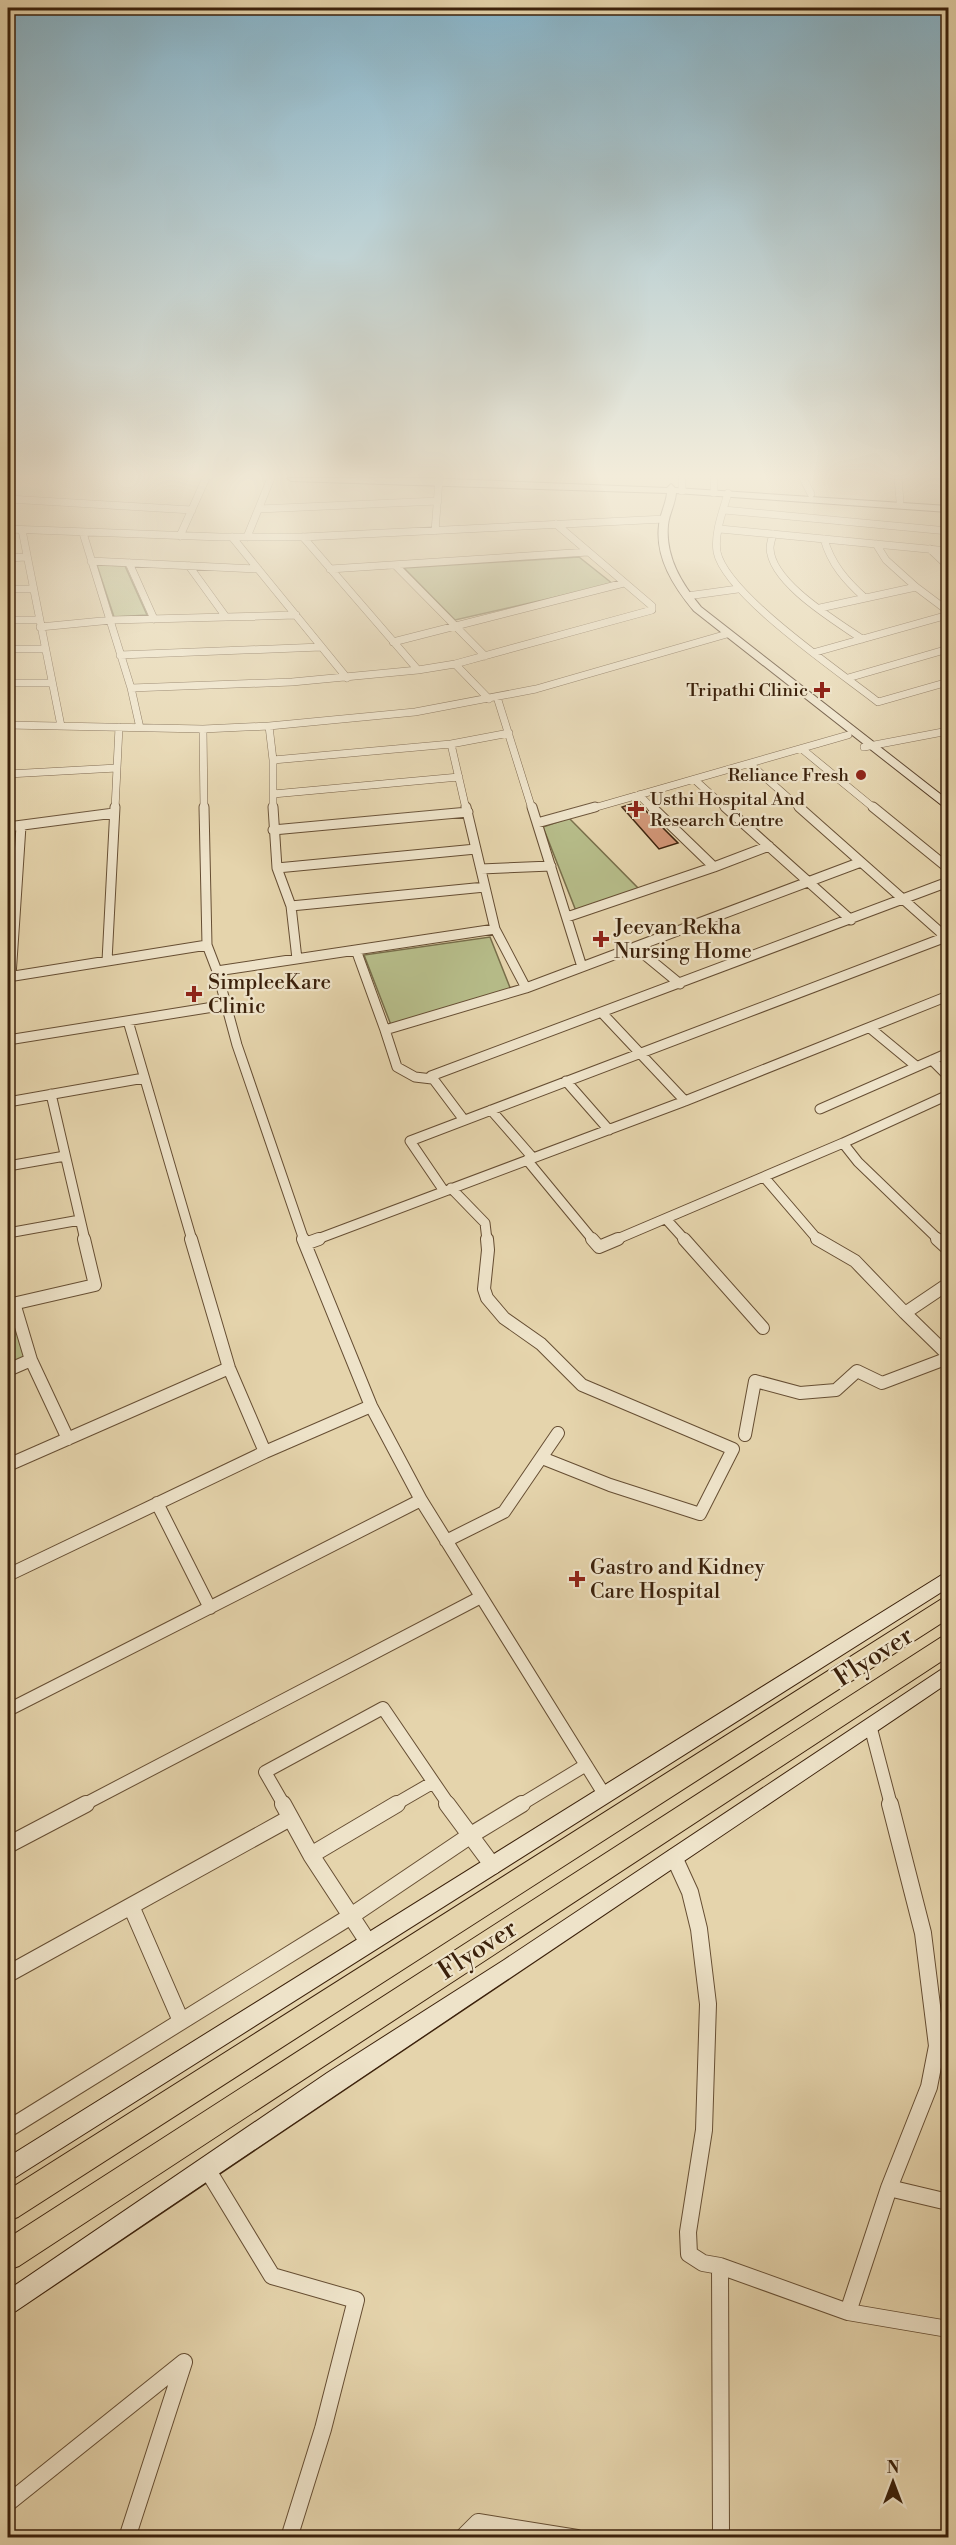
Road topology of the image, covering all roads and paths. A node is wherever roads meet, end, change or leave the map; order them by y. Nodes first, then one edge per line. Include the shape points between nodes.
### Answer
1 (34, 597) edge
2 (104, 597) edge
3 (144, 597) edge
4 (211, 597) edge
5 (281, 597) edge
6 (354, 597) edge
7 (426, 597) edge
8 (571, 597) edge
9 (641, 597) edge
10 (688, 597) edge
11 (747, 597) edge
12 (805, 597) edge
13 (871, 597) edge
14 (928, 597) edge
15 (865, 598) joint
16 (820, 608) junction
17 (948, 613) edge
18 (296, 615) junction
19 (226, 617) junction
20 (154, 619) junction
21 (8, 620) edge
22 (112, 620) junction
23 (40, 624) junction
24 (455, 627) junction
25 (727, 634) junction
26 (861, 639) junction
27 (393, 642) junction
28 (321, 647) junction
29 (8, 649) edge
30 (45, 649) junction
31 (948, 649) edge
32 (816, 652) junction
33 (120, 655) junction
34 (485, 656) junction
35 (455, 664) junction
36 (418, 670) junction
37 (347, 678) junction
38 (848, 678) junction
39 (948, 682) edge
40 (8, 683) edge
41 (52, 683) junction
42 (131, 688) junction
43 (493, 698) junction
44 (8, 725) edge
45 (61, 726) junction
46 (269, 726) junction
47 (119, 727) junction
48 (140, 728) junction
49 (203, 729) junction
50 (948, 731) edge
51 (509, 733) junction
52 (848, 735) junction
53 (451, 744) junction
54 (868, 746) junction
55 (802, 749) junction
56 (273, 760) junction
57 (750, 764) junction
58 (117, 768) junction
59 (8, 774) edge
60 (459, 777) junction
61 (695, 780) junction
62 (273, 794) junction
63 (639, 795) junction
64 (948, 805) edge
65 (468, 812) junction
66 (114, 813) junction
67 (948, 814) edge
68 (537, 823) junction
69 (21, 826) junction
70 (8, 827) edge
71 (273, 830) junction
72 (769, 846) junction
73 (476, 849) junction
74 (861, 862) junction
75 (550, 866) junction
76 (714, 867) junction
77 (277, 868) junction
78 (948, 868) edge
79 (481, 869) junction
80 (809, 882) junction
81 (948, 882) edge
82 (485, 887) junction
83 (904, 899) junction
84 (291, 906) junction
85 (11, 917) edge
86 (567, 917) junction
87 (851, 920) junction
88 (495, 929) junction
89 (947, 938) edge
90 (207, 945) junction
91 (635, 947) junction
92 (356, 950) junction
93 (297, 959) junction
94 (107, 962) junction
95 (582, 967) junction
96 (217, 971) junction
97 (9, 976) edge
98 (680, 984) junction
99 (526, 988) junction
100 (948, 996) edge
101 (226, 1005) junction
102 (603, 1014) junction
103 (129, 1021) junction
104 (870, 1028) junction
105 (385, 1030) junction
106 (8, 1040) edge
107 (948, 1053) edge
108 (641, 1054) junction
109 (932, 1060) junction
110 (916, 1066) junction
111 (948, 1076) edge
112 (144, 1078) junction
113 (432, 1079) junction
114 (566, 1082) junction
115 (51, 1094) junction
116 (948, 1095) edge
117 (685, 1101) junction
118 (8, 1102) edge
119 (820, 1109) dead end
120 (491, 1110) junction
121 (464, 1120) junction
122 (609, 1130) junction
123 (843, 1143) junction
124 (65, 1156) junction
125 (530, 1159) junction
126 (8, 1166) edge
127 (764, 1177) junction
128 (447, 1190) junction
129 (666, 1219) junction
130 (80, 1220) junction
131 (8, 1233) edge
132 (305, 1244) junction
133 (948, 1248) edge
134 (948, 1284) edge
135 (11, 1304) edge
136 (905, 1313) junction
137 (763, 1328) dead end
138 (948, 1357) edge
139 (31, 1360) junction
140 (228, 1368) junction
141 (8, 1370) edge
142 (371, 1406) junction
143 (558, 1433) dead end
144 (745, 1435) dead end
145 (68, 1439) junction
146 (265, 1452) junction
147 (542, 1458) junction
148 (8, 1465) edge
149 (421, 1500) junction
150 (157, 1503) junction
151 (447, 1541) junction
152 (8, 1575) edge
153 (948, 1579) edge
154 (481, 1597) junction
155 (948, 1607) edge
156 (210, 1608) junction
157 (948, 1645) edge
158 (948, 1673) edge
159 (8, 1710) edge
160 (870, 1725) junction
161 (586, 1765) junction
162 (432, 1783) junction
163 (604, 1794) junction
164 (290, 1818) junction
165 (471, 1835) junction
166 (8, 1845) edge
167 (311, 1855) junction
168 (674, 1857) junction
169 (493, 1866) junction
170 (131, 1906) junction
171 (351, 1916) junction
172 (368, 1942) junction
173 (8, 1974) edge
174 (181, 2021) junction
175 (8, 2129) edge
176 (8, 2169) edge
177 (207, 2169) junction
178 (889, 2188) junction
179 (948, 2202) edge
180 (8, 2207) edge
181 (8, 2255) edge
182 (720, 2266) junction
183 (8, 2303) edge
184 (848, 2312) junction
185 (948, 2329) edge
186 (8, 2503) edge
187 (127, 2538) edge
188 (289, 2538) edge
189 (462, 2538) edge
190 (577, 2538) edge
191 (717, 2538) edge

1 - 23 street
2 - 22 street
3 - 20 street
4 - 19 street
5 - 18 street
6 - 27 street
7 - 24 street
8 - 24 street
9 - 34 street via 652,610
10 - 25 street
11 - 32 street
12 - 16 street
13 - 15 street
14 - 17 street
15 - 16 street
16 - 26 street
17 - 26 street
18 - 19 street
18 - 28 street
19 - 20 street
20 - 22 street
21 - 23 street
22 - 23 street
22 - 33 street
23 - 30 street
24 - 27 street
24 - 34 street
25 - 43 street
25 - 52 street via 731,642
25 - 54 street
26 - 32 street
27 - 36 street
28 - 33 street
28 - 37 street
29 - 30 street
30 - 41 street
31 - 38 street
32 - 38 street
33 - 42 street
34 - 35 street
35 - 36 street
35 - 43 street
36 - 37 street
37 - 42 street
38 - 39 street via 878,702
40 - 41 street
41 - 45 street
42 - 48 street
43 - 46 street via 415,712
43 - 51 street
44 - 45 street
45 - 47 street
46 - 49 street
46 - 56 street
47 - 48 street
47 - 58 street
48 - 49 street
49 - 90 street
50 - 54 street
51 - 53 street
51 - 68 street
52 - 54 street
52 - 55 street
53 - 56 street
53 - 60 street
54 - 64 street
54 - 67 street
55 - 57 street
55 - 78 street
56 - 62 street
57 - 61 street
57 - 74 street
58 - 59 street
58 - 66 street
60 - 62 street
60 - 65 street
61 - 63 street
61 - 72 street
62 - 71 street
63 - 68 street
63 - 76 street
65 - 71 street
65 - 73 street
66 - 69 street
66 - 94 street
68 - 75 street
69 - 70 street
69 - 85 street
71 - 77 street
72 - 76 street
72 - 80 street
73 - 77 street
73 - 79 street
74 - 80 street
74 - 83 street
75 - 79 street
75 - 86 street
76 - 86 street
77 - 84 street
79 - 82 street
80 - 87 street
80 - 91 street
81 - 83 street
82 - 84 street
82 - 88 street
83 - 87 street
83 - 89 street
84 - 93 street
85 - 97 street
86 - 95 street
87 - 98 street
88 - 92 street
88 - 99 street
89 - 108 street
90 - 94 street
90 - 96 street
91 - 95 street
91 - 98 street
92 - 93 street
92 - 105 street
93 - 96 street
94 - 97 street
95 - 99 street
96 - 101 street
98 - 102 street
99 - 105 street
100 - 104 street
101 - 103 street
101 - 132 street
102 - 108 street
102 - 113 street via 431,1076
103 - 106 street
103 - 112 street
104 - 110 street
104 - 117 street
105 - 113 street via 397,1067 415,1077
107 - 109 street
108 - 114 street
108 - 117 street
109 - 110 street
109 - 111 street
110 - 119 street
112 - 115 street
112 - 140 street
113 - 121 street
114 - 120 street
114 - 122 street
115 - 118 street
115 - 124 street
116 - 123 street
117 - 122 street
120 - 121 street
120 - 125 street
121 - 128 street via 410,1141
122 - 125 street
123 - 127 street
123 - 133 street
124 - 126 street
124 - 130 street
125 - 128 street
125 - 129 street via 599,1247
127 - 129 street
127 - 136 street via 819,1241 851,1257
128 - 132 street
128 - 147 street via 485,1223 488,1250 484,1289 504,1317 541,1344 582,1384 733,1449 700,1514
129 - 137 street
130 - 131 street
130 - 135 street via 95,1285
132 - 142 street
134 - 136 street
135 - 139 street
136 - 138 street
138 - 144 street via 882,1383 857,1371 836,1390 800,1393 755,1381
139 - 141 street
139 - 145 street
140 - 145 street
140 - 146 street
142 - 146 street
142 - 149 street
143 - 147 street
145 - 148 street
146 - 150 street
147 - 151 street via 504,1512
149 - 151 street
149 - 156 street
150 - 152 street
150 - 156 street
151 - 154 street
153 - 163 street
154 - 161 street
154 - 166 street
155 - 180 highway, Flyover
156 - 159 street
157 - 181 highway, Flyover
158 - 160 street
160 - 168 street
160 - 178 street via 923,1933 937,2046 929,2087
161 - 163 street
161 - 165 street
162 - 164 street via 383,1708 265,1772
162 - 165 street
162 - 167 street
163 - 169 street
164 - 167 street
164 - 170 street
165 - 169 street
165 - 171 street
167 - 171 street
168 - 177 street
168 - 182 street via 690,1892 699,1929 708,2004 704,2130 688,2232 689,2254 703,2263
169 - 172 street
170 - 173 street
170 - 174 street
171 - 172 street
171 - 174 street
172 - 176 street
174 - 175 street
177 - 183 street
177 - 188 street via 272,2276 356,2300 323,2429
178 - 179 street
178 - 184 street
182 - 184 street
182 - 191 street via 722,2490
184 - 185 street
186 - 187 street via 184,2362
189 - 190 street via 478,2522

